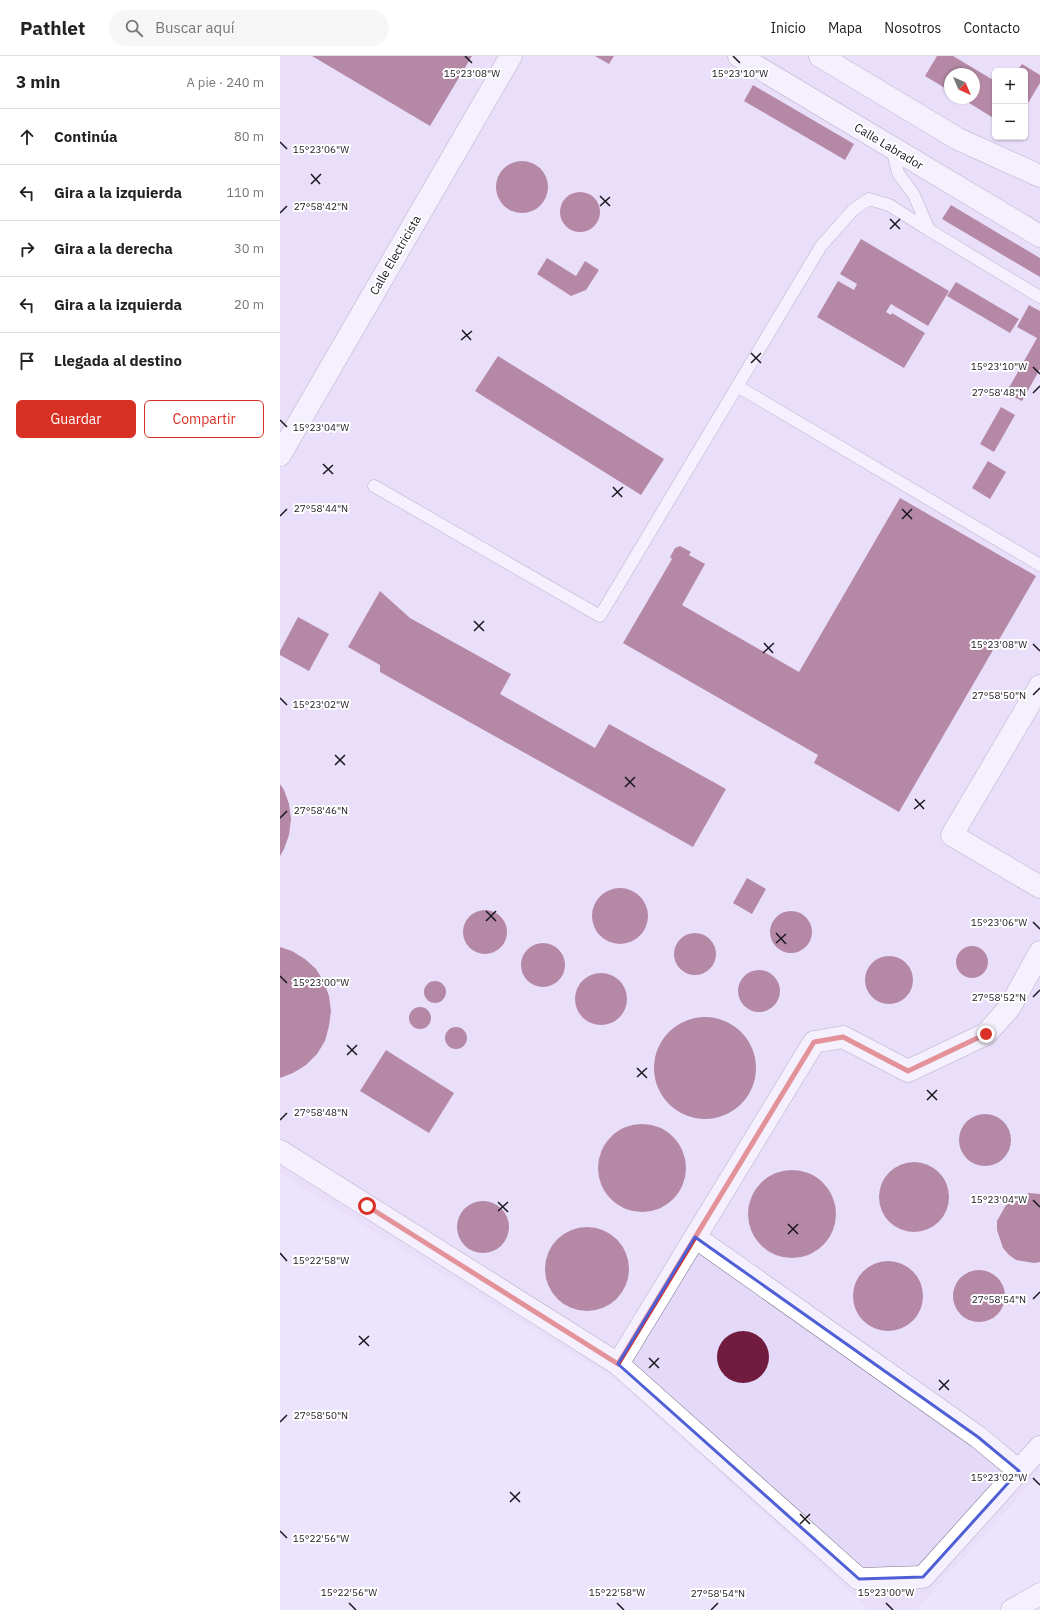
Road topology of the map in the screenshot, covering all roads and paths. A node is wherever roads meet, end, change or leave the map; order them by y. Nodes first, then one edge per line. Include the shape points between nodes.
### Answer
1 (511, 56) edge
2 (739, 56) edge
3 (827, 58) edge
4 (892, 148) junction
5 (1038, 171) edge
6 (928, 230) junction
7 (1040, 236) edge
8 (1040, 297) edge
9 (737, 386) junction
10 (280, 455) edge
11 (374, 486) dead end
12 (1040, 565) edge
13 (1040, 686) edge
14 (1033, 714) edge
15 (1040, 887) edge
16 (1040, 952) edge
17 (280, 1152) edge
18 (695, 1237) junction
19 (618, 1364) junction
20 (1040, 1447) edge
21 (1018, 1471) junction
22 (1040, 1594) edge
23 (1012, 1610) edge

1 - 10 street, Calle Electricista
2 - 4 street, Calle Labrador
3 - 5 street via 958,139
4 - 6 lane via 898,173 914,195
4 - 7 street, Calle Labrador
6 - 8 lane
6 - 9 lane via 889,205 869,200 852,210 820,246
9 - 11 lane via 600,616
9 - 12 lane
13 - 14 street
14 - 15 street via 952,835
16 - 18 street via 1010,1007 986,1034 908,1071 843,1037 814,1042
17 - 19 street
18 - 19 street
18 - 21 street via 978,1437
19 - 21 street via 859,1579 923,1577
20 - 21 street
22 - 23 street

